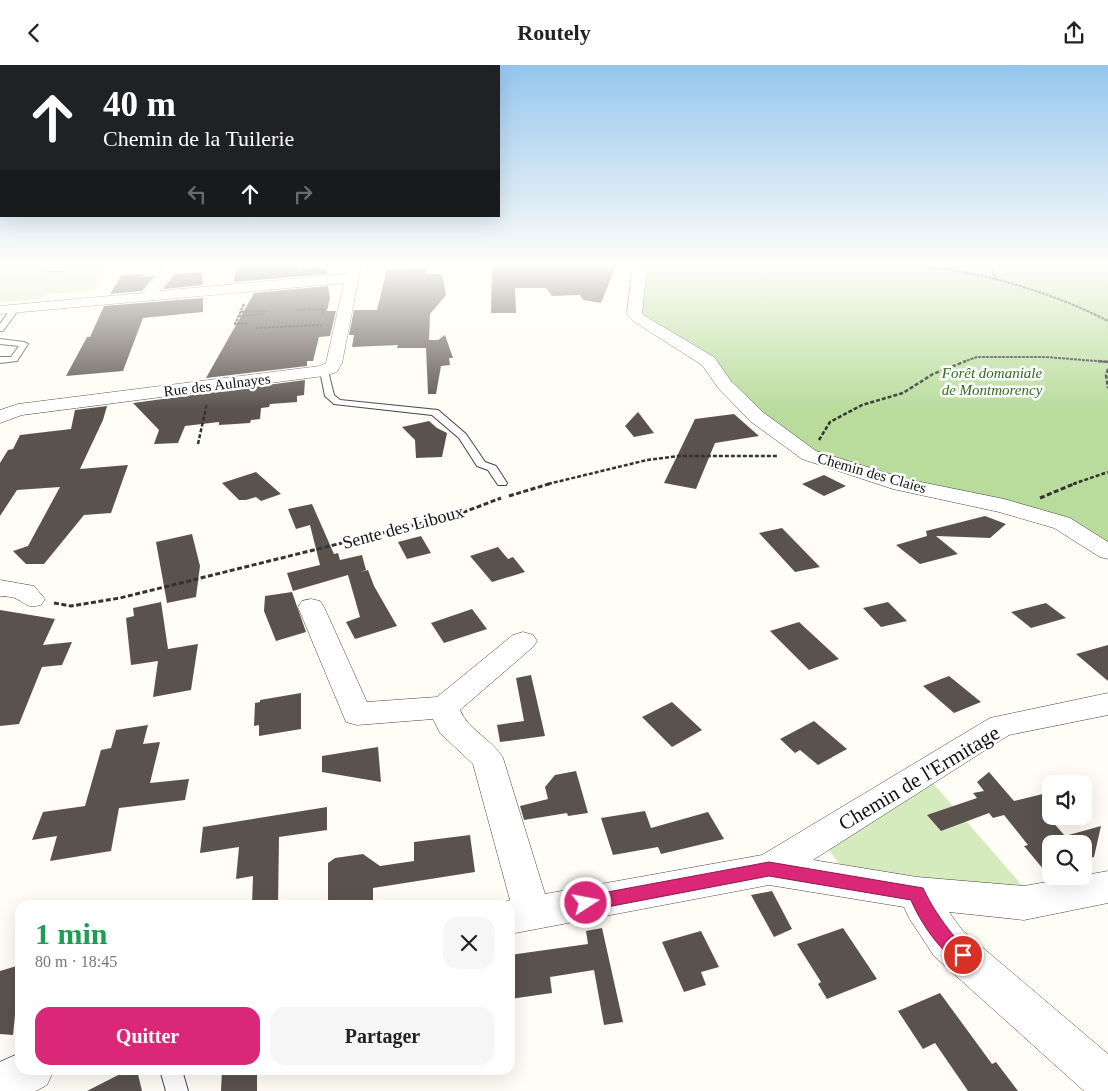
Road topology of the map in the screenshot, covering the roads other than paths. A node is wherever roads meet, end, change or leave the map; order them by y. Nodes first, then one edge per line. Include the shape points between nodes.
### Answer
1 (11, 314) edge
2 (343, 314) edge
3 (635, 314) edge
4 (0, 329) edge
5 (0, 341) edge
6 (0, 360) edge
7 (324, 371) junction
8 (1, 416) edge
9 (502, 483) dead end
10 (1108, 552) edge
11 (0, 588) edge
12 (32, 599) road end
13 (311, 607) dead end
14 (524, 641) dead end
15 (1108, 704) edge
16 (444, 707) junction
17 (814, 841) junction
18 (769, 869) junction
19 (838, 881) junction
20 (1108, 887) edge
21 (917, 893) junction
22 (521, 915) edge
23 (21, 1075) edge
24 (172, 1075) edge
25 (1108, 1083) edge
26 (0, 1085) edge
27 (177, 1091) edge

1 - 4 lane
2 - 7 street via 334,363
3 - 10 street, Chemin des Claies via 708,361 725,385 757,417 809,455 901,484 1048,518 1074,528
5 - 6 lane via 24,344 14,359
7 - 8 street, Rue des Aulnayes via 18,411
7 - 9 lane via 330,396 337,402 435,413 463,436 481,464 492,468
11 - 12 street via 25,592
13 - 16 street via 357,714
14 - 16 street
15 - 17 street, Chemin de l'Ermitage via 1000,726
16 - 22 street via 451,725 487,758
17 - 18 street, Chemin de l'Ermitage
17 - 19 street
18 - 19 street
18 - 22 street
19 - 21 street
20 - 21 street via 1024,903
21 - 25 street via 922,906 948,943
23 - 26 street
24 - 27 lane

